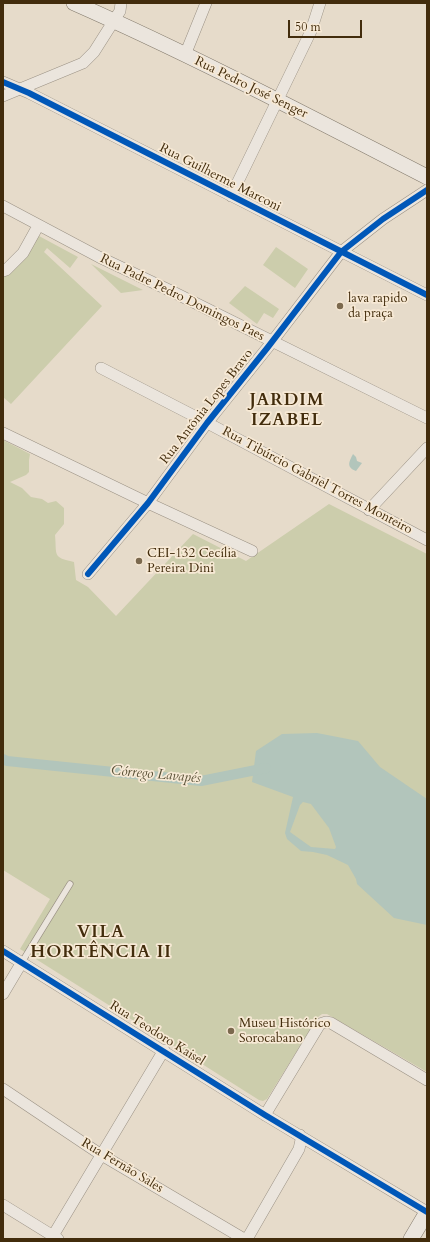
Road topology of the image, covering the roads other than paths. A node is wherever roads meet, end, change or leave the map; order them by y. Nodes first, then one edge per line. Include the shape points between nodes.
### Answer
1 (74, 3) edge
2 (122, 3) edge
3 (206, 3) edge
4 (320, 3) edge
5 (114, 21) junction
6 (185, 55) junction
7 (3, 82) edge
8 (20, 89) junction
9 (3, 96) edge
10 (277, 100) junction
11 (427, 177) edge
12 (427, 190) edge
13 (231, 196) junction
14 (3, 206) edge
15 (38, 226) junction
16 (341, 252) junction
17 (3, 270) edge
18 (427, 295) edge
19 (272, 342) junction
20 (101, 368) dead end
21 (427, 418) edge
22 (207, 423) junction
23 (3, 433) edge
24 (427, 448) edge
25 (148, 503) junction
26 (369, 510) junction
27 (427, 540) edge
28 (252, 551) dead end
29 (88, 574) dead end
30 (70, 884) dead end
31 (3, 951) edge
32 (22, 962) junction
33 (3, 994) edge
34 (164, 1050) junction
35 (427, 1080) edge
36 (3, 1090) edge
37 (265, 1115) junction
38 (300, 1135) junction
39 (100, 1154) junction
40 (3, 1205) edge
41 (427, 1212) edge
42 (54, 1238) edge
43 (246, 1239) edge
44 (411, 1239) edge

1 - 5 main road, Rua Pedro José Senger
2 - 5 street
3 - 6 street
4 - 10 street via 311,31
5 - 6 main road, Rua Pedro José Senger
5 - 8 street via 94,52 83,63
6 - 10 main road, Rua Pedro José Senger
7 - 8 street, Rua Guilherme Marconi
8 - 9 street
8 - 13 street, Rua Guilherme Marconi
10 - 11 main road, Rua Pedro José Senger
10 - 13 street
12 - 16 street, Rua Antônia Lopes Bravo via 383,219
13 - 16 street, Rua Guilherme Marconi
14 - 15 street, Rua Padre Pedro Domingos Paes
15 - 17 street via 23,253
15 - 19 street, Rua Padre Pedro Domingos Paes
16 - 18 street, Rua Guilherme Marconi
16 - 19 street, Rua Antônia Lopes Bravo
19 - 21 street, Rua Padre Pedro Domingos Paes
19 - 22 street, Rua Antônia Lopes Bravo
20 - 22 street, Rua Tibúrcio Gabriel Torres Monteiro
22 - 25 street, Rua Antônia Lopes Bravo
22 - 26 street, Rua Tibúrcio Gabriel Torres Monteiro
23 - 25 street
24 - 26 street
25 - 28 street
25 - 29 street, Rua Antônia Lopes Bravo
26 - 27 street, Rua Tibúrcio Gabriel Torres Monteiro
30 - 32 lane
31 - 32 street, Rua Teodoro Kaisel
32 - 33 street
32 - 34 street, Rua Teodoro Kaisel
34 - 37 street, Rua Teodoro Kaisel
34 - 39 street
35 - 37 street via 326,1022 320,1024
36 - 39 street, Rua Fernão Sales
37 - 38 street, Rua Teodoro Kaisel
38 - 41 street, Rua Teodoro Kaisel
38 - 43 street via 299,1149
39 - 42 street
39 - 43 street, Rua Fernão Sales
40 - 42 street
41 - 44 main road

